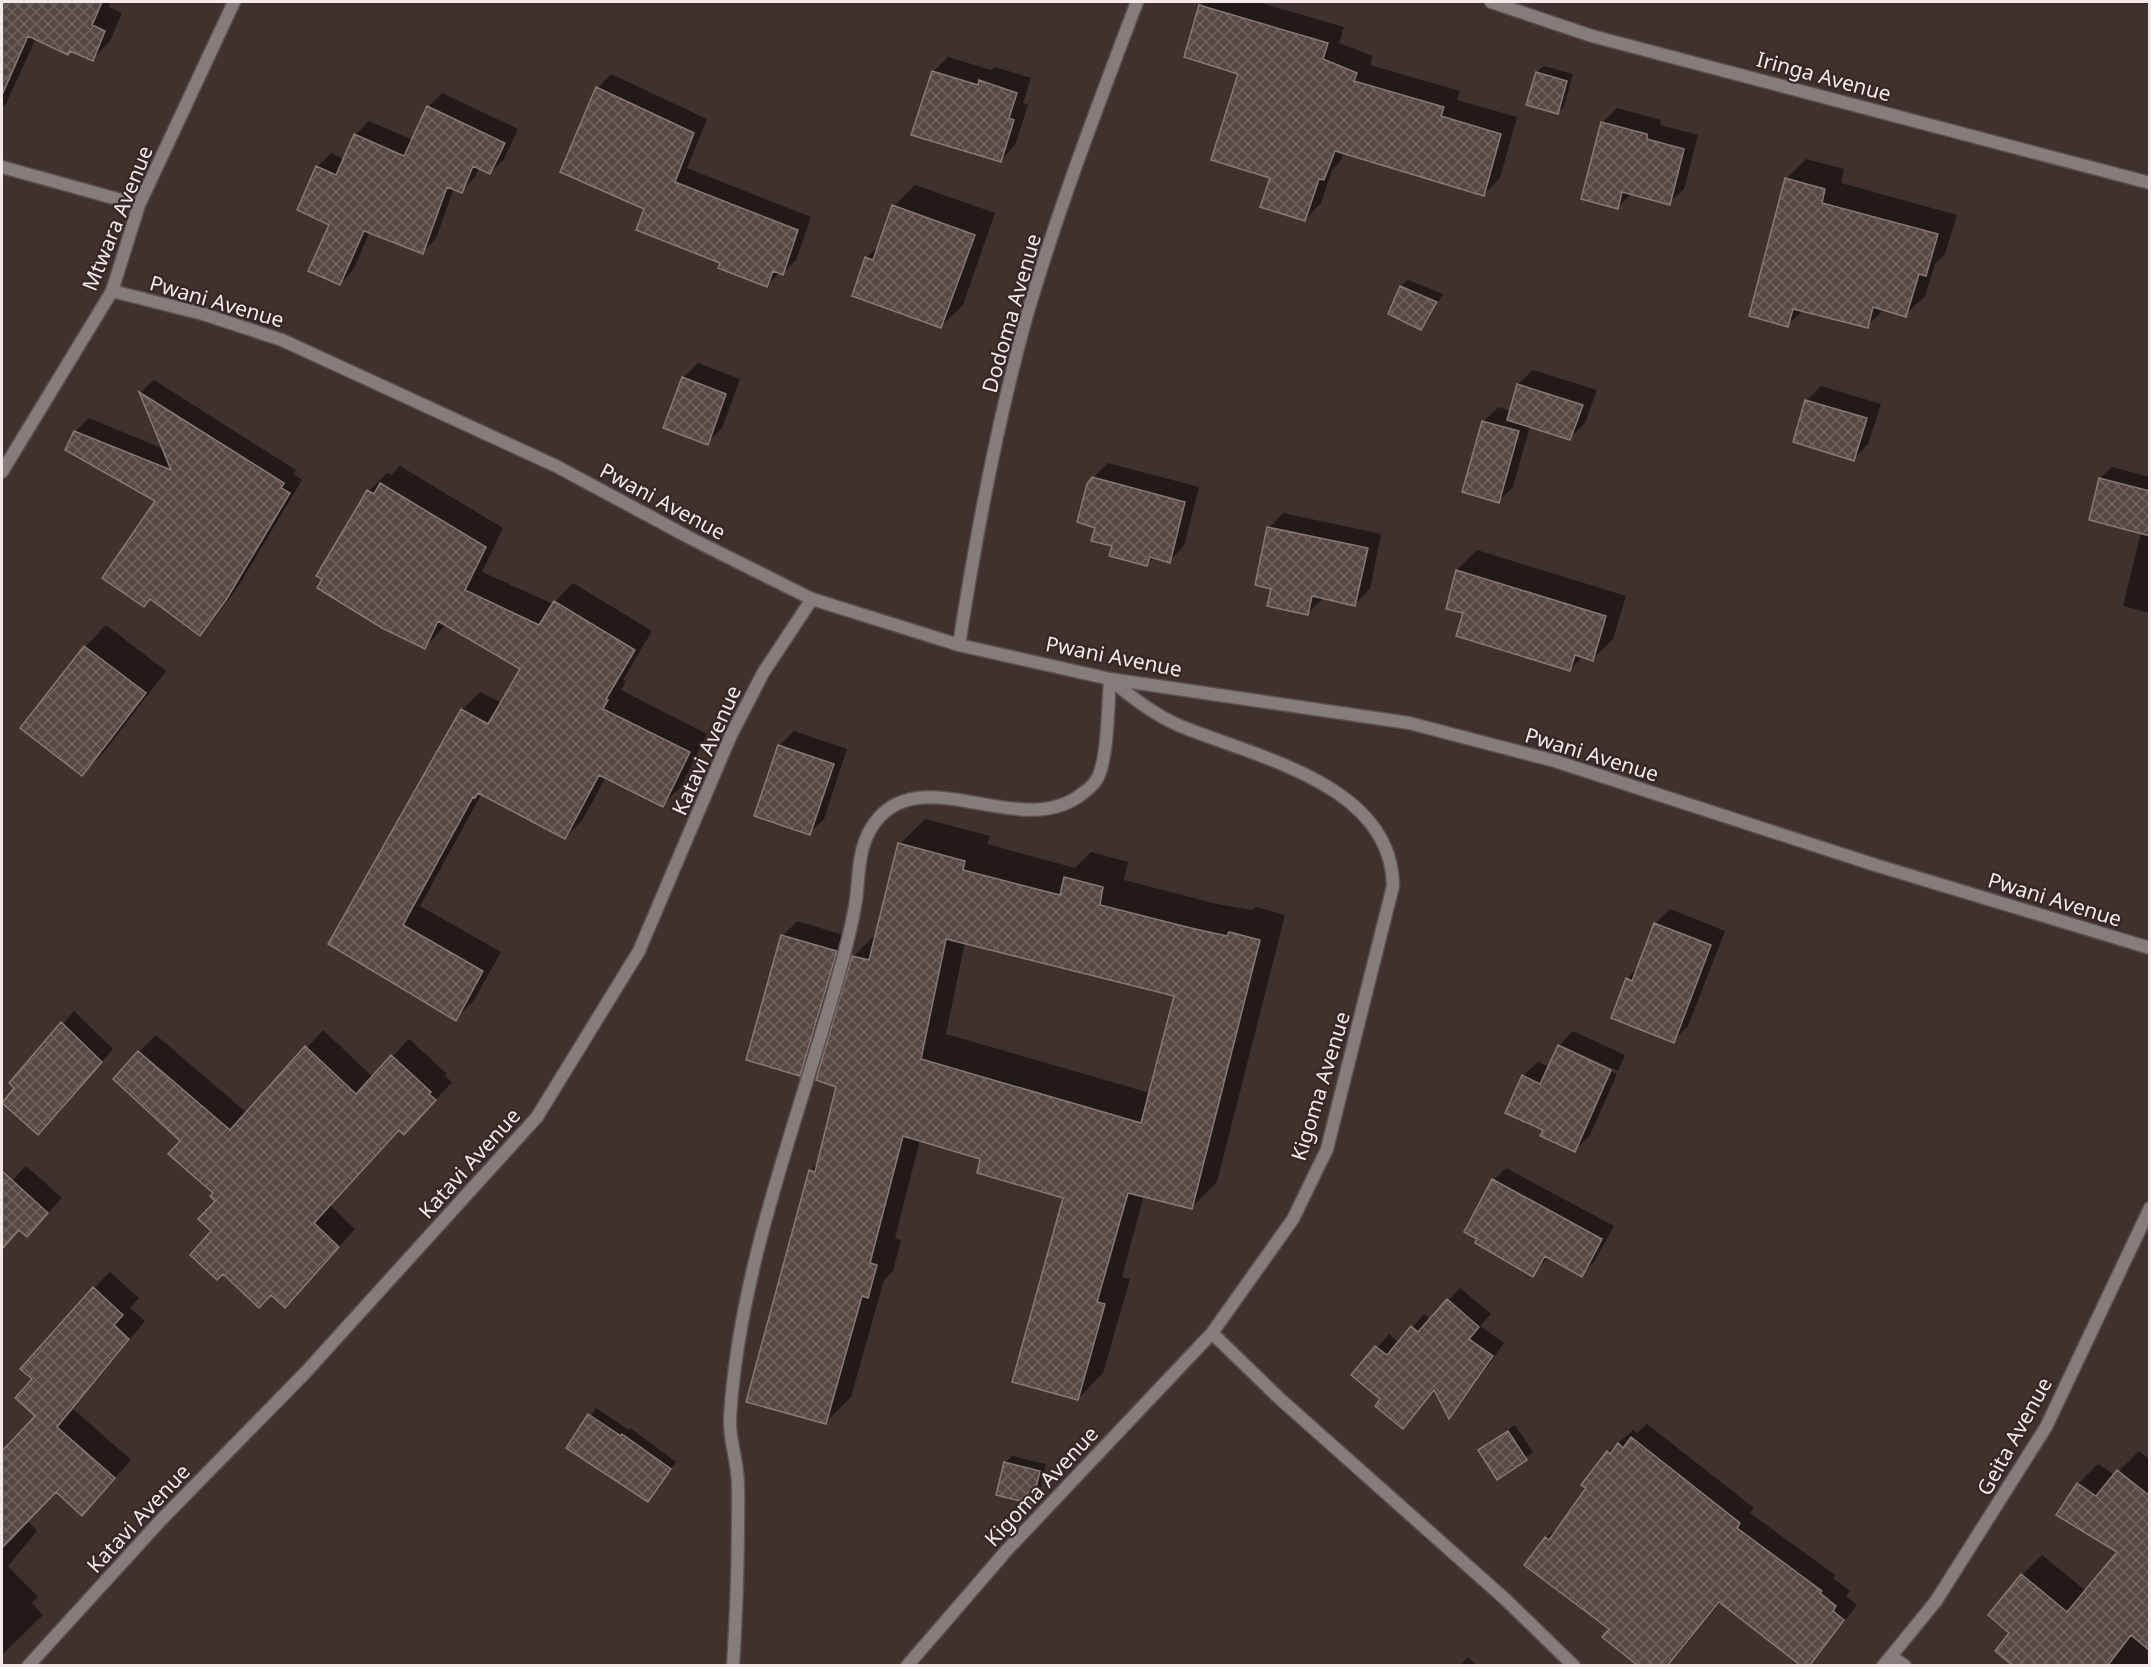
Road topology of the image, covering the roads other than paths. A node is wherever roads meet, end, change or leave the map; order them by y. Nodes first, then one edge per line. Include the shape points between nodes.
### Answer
1 (234, 2) edge
2 (1137, 2) edge
3 (1491, 2) edge
4 (2, 167) edge
5 (2150, 183) edge
6 (139, 205) junction
7 (112, 291) junction
8 (2, 472) edge
9 (812, 599) junction
10 (959, 645) junction
11 (1110, 679) junction
12 (2150, 948) edge
13 (2150, 1208) edge
14 (1212, 1333) junction
15 (1887, 1661) edge
16 (28, 1665) edge
17 (733, 1665) edge
18 (907, 1665) edge
19 (1574, 1665) edge
20 (1905, 1665) edge

1 - 6 street, Mtwara Avenue
2 - 10 street, Dodoma Avenue via 1089,128 1027,316 985,502
3 - 5 street, Iringa Avenue via 1592,36
4 - 6 street
6 - 7 street, Mtwara Avenue
7 - 8 street, Mtwara Avenue
7 - 9 street, Pwani Avenue via 282,340 556,466
9 - 10 street, Pwani Avenue
9 - 16 street, Katavi Avenue via 763,673 731,735 639,951 537,1117 313,1365 162,1519
10 - 11 street, Pwani Avenue
11 - 12 street, Pwani Avenue via 1409,723 1545,759
11 - 14 street, Kigoma Avenue via 1134,699 1177,724 1312,778 1341,795 1358,807 1375,829 1393,868 1393,886 1378,953 1327,1149 1293,1219
11 - 17 street via 1098,777 1077,798 1060,808 1011,811 956,798 905,801 890,808 873,825 862,845 856,903 842,961 759,1246 737,1357 730,1418 737,1471 738,1590
13 - 15 street, Geita Avenue via 2046,1427 1936,1601
14 - 18 street, Kigoma Avenue via 1007,1550
14 - 19 street
15 - 20 street

